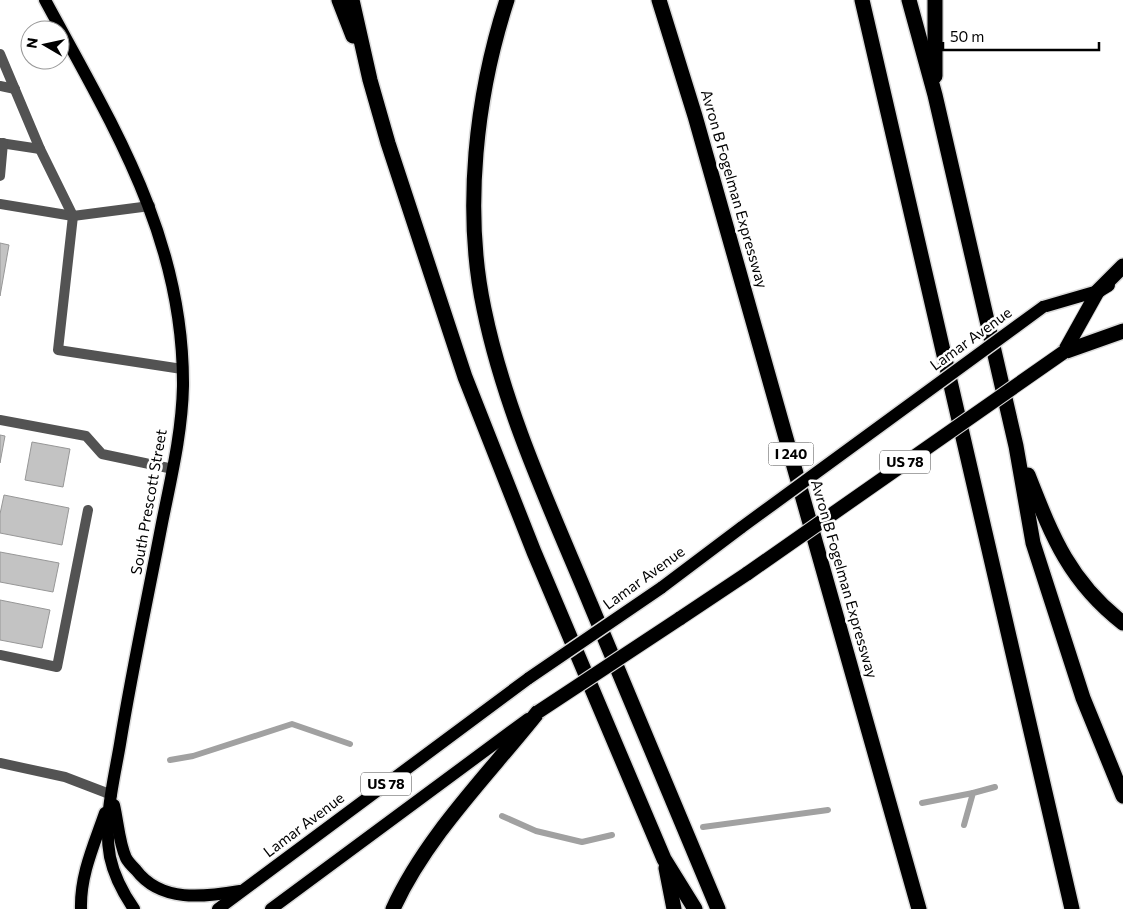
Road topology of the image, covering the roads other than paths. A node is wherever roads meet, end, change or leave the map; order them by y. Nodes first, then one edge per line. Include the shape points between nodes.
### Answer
1 (45, 0) edge
2 (339, 0) edge
3 (352, 0) edge
4 (507, 0) edge
5 (659, 0) edge
6 (862, 0) edge
7 (909, 0) edge
8 (935, 0) edge
9 (0, 54) edge
10 (370, 80) junction
11 (0, 86) edge
12 (15, 89) junction
13 (935, 95) junction
14 (2, 143) edge
15 (40, 149) junction
16 (0, 176) edge
17 (0, 204) edge
18 (150, 206) junction
19 (73, 216) junction
20 (1123, 266) edge
21 (1123, 274) edge
22 (1098, 291) junction
23 (1123, 332) edge
24 (1064, 352) junction
25 (182, 369) junction
26 (0, 420) edge
27 (1016, 446) junction
28 (173, 469) junction
29 (88, 510) dead end
30 (1123, 623) edge
31 (0, 655) edge
32 (538, 712) junction
33 (0, 763) edge
34 (112, 795) junction
35 (1123, 796) edge
36 (664, 859) junction
37 (242, 891) junction
38 (81, 909) edge
39 (134, 909) edge
40 (218, 909) edge
41 (271, 909) edge
42 (393, 909) edge
43 (674, 909) edge
44 (695, 909) edge
45 (718, 909) edge
46 (919, 909) edge
47 (1072, 909) edge

1 - 18 main road, South Prescott Street via 134,168
2 - 10 highway
3 - 10 highway
4 - 45 highway via 488,61 476,149 476,255 483,307 496,358 539,481
5 - 46 highway, Avron B Fogelman Expressway / I 240 via 698,125
6 - 47 highway
7 - 13 highway
8 - 13 highway
9 - 12 lane
10 - 36 highway via 417,237 464,377
11 - 12 lane
12 - 15 lane
13 - 27 highway
14 - 15 lane
14 - 16 lane
15 - 19 lane
17 - 19 lane
18 - 19 lane
18 - 25 main road, South Prescott Street via 171,274
19 - 25 lane via 58,350
20 - 22 highway
21 - 22 highway, Lamar Avenue / US 78
22 - 24 highway, Lamar Avenue / US 78
22 - 37 main road, Lamar Avenue / US 78, bridge via 1043,307
23 - 24 highway
24 - 32 highway, Lamar Avenue / US 78, bridge via 748,573
25 - 28 main road, South Prescott Street via 178,449
26 - 28 lane via 86,436 102,454
27 - 30 highway via 1052,534 1070,567 1087,592
27 - 35 highway via 1033,543 1083,698
28 - 34 main road, South Prescott Street via 124,716
29 - 31 lane via 57,667
32 - 41 main road, Lamar Avenue / US 78
32 - 42 highway via 429,845
33 - 34 lane via 66,777
34 - 37 main road via 126,859 142,878 161,890 179,895 207,896
34 - 38 main road via 87,863
34 - 39 main road, South Prescott Street via 108,828 110,856 115,874
36 - 43 highway
36 - 44 highway
37 - 40 main road, Lamar Avenue / US 78

